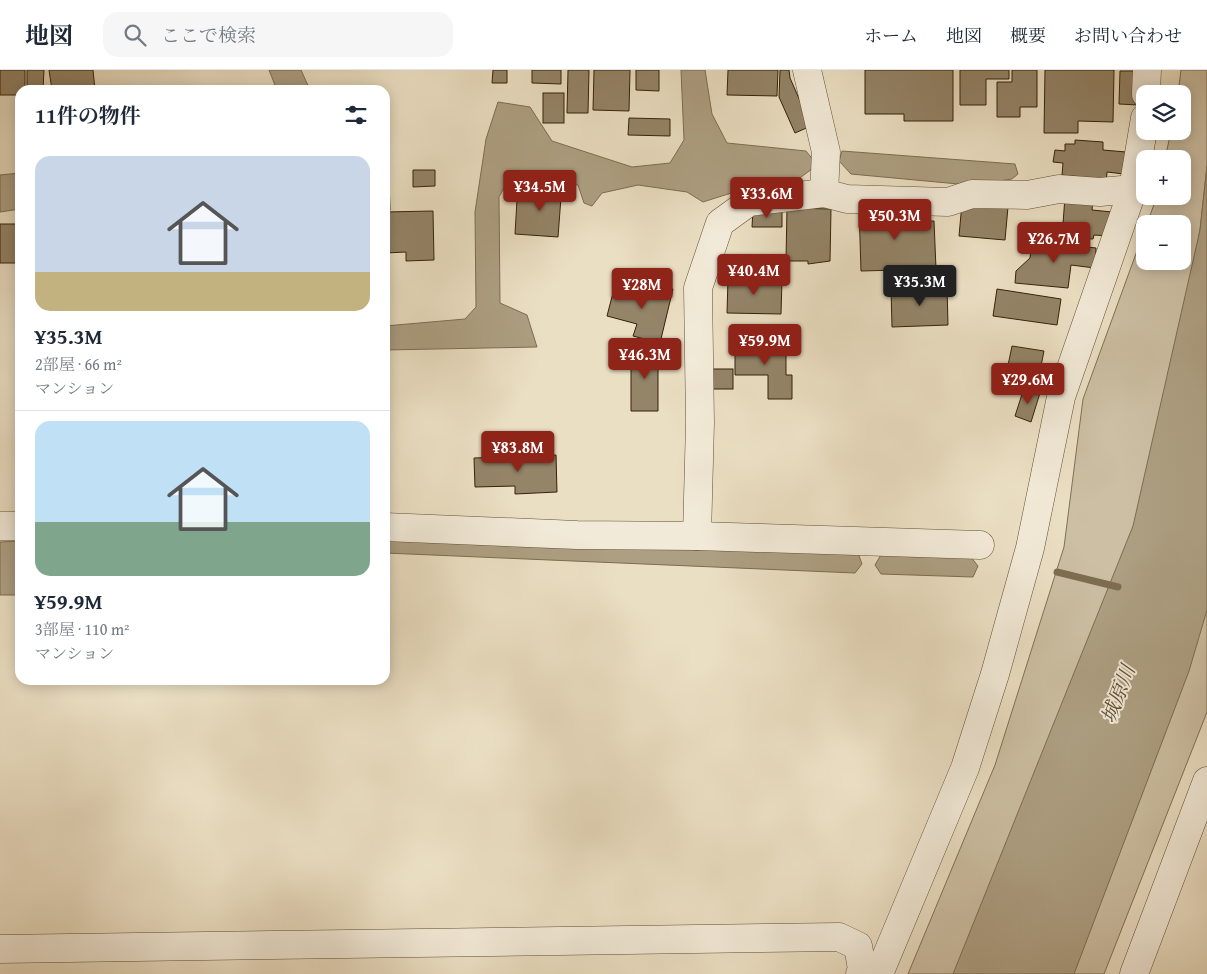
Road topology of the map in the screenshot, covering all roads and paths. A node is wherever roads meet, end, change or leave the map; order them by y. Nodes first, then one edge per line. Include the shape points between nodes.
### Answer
1 (807, 70) edge
2 (1147, 70) edge
3 (1146, 85) edge
4 (1141, 140) edge
5 (1133, 189) junction
6 (824, 193) junction
7 (0, 526) edge
8 (15, 526) edge
9 (390, 527) edge
10 (697, 536) junction
11 (980, 545) dead end
12 (1207, 781) edge
13 (0, 949) edge
14 (860, 974) edge
15 (879, 974) edge
16 (1134, 974) edge

1 - 6 street via 826,152
2 - 3 street
4 - 5 street
5 - 6 street via 1100,192 1059,188 1026,195 972,194 948,202 847,198
5 - 15 street via 1061,397 1030,548 968,758
6 - 10 street via 749,202 720,223 698,288 700,423
7 - 8 street
9 - 10 street
10 - 11 street
12 - 16 street
13 - 14 street via 839,937 858,946

